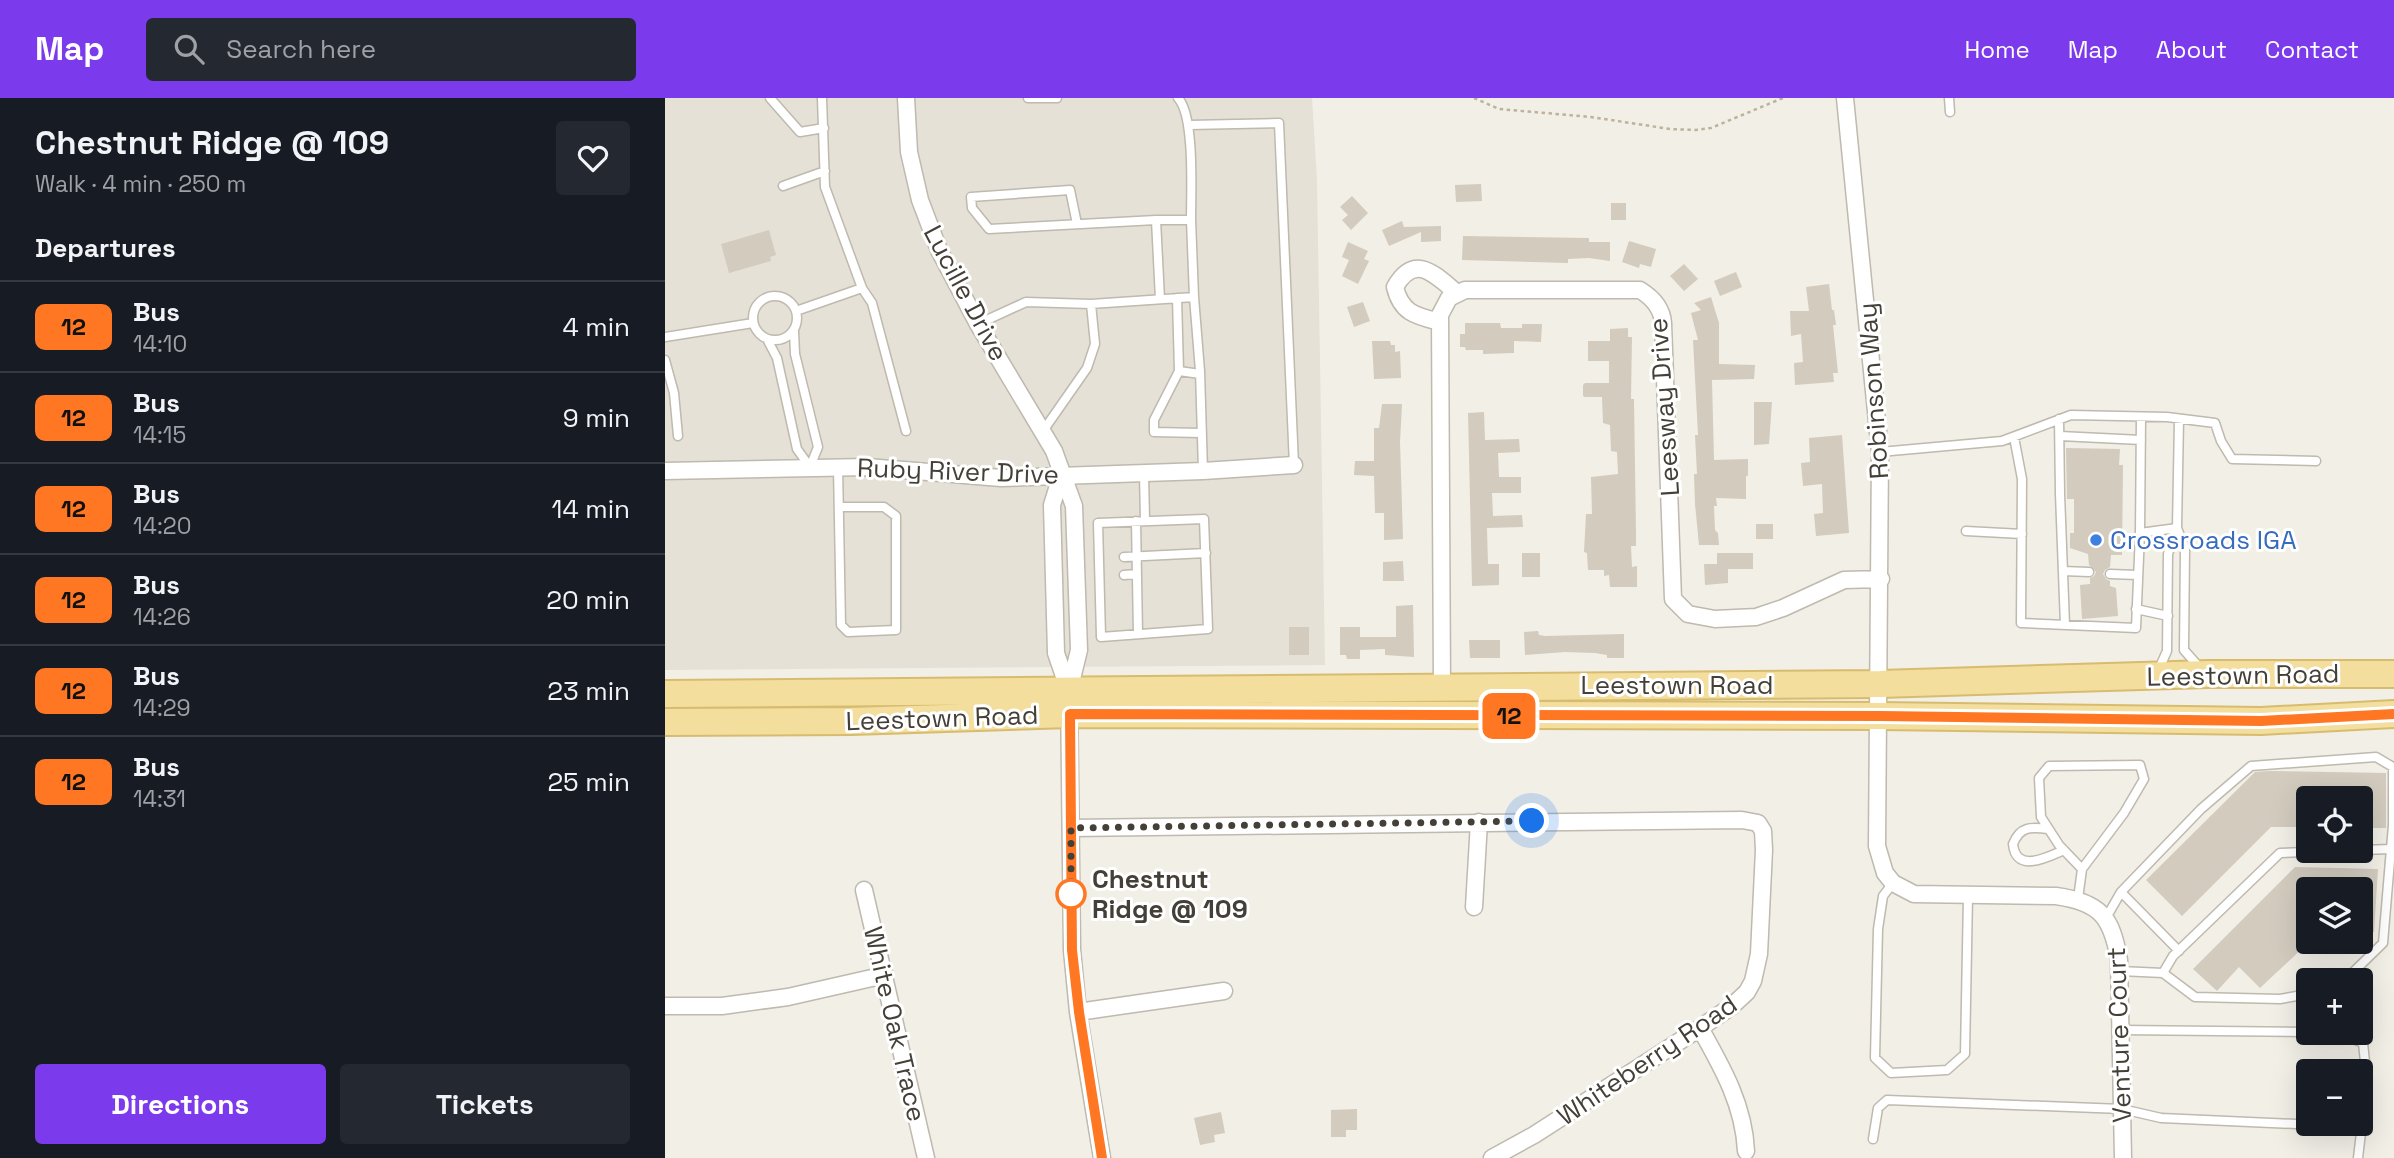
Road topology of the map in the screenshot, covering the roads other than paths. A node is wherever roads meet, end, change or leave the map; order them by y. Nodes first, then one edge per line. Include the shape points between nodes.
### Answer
1 (770, 98) edge
2 (822, 98) edge
3 (906, 98) edge
4 (1028, 98) edge
5 (1057, 98) edge
6 (1178, 98) edge
7 (1845, 98) edge
8 (1949, 98) edge
9 (1950, 112) dead end
10 (1189, 125) junction
11 (824, 128) junction
12 (825, 171) junction
13 (783, 186) dead end
14 (1156, 219) junction
15 (1191, 220) junction
16 (1077, 224) junction
17 (862, 288) junction
18 (1457, 293) junction
19 (1194, 297) junction
20 (1177, 298) junction
21 (1160, 299) junction
22 (1091, 304) junction
23 (796, 311) junction
24 (1440, 322) junction
25 (753, 323) junction
26 (978, 324) junction
27 (794, 331) junction
28 (665, 337) edge
29 (767, 340) junction
30 (665, 360) edge
31 (1179, 370) junction
32 (1200, 373) junction
33 (2141, 417) junction
34 (2059, 419) junction
35 (2179, 419) junction
36 (906, 430) dead end
37 (1043, 431) junction
38 (1201, 433) junction
39 (678, 436) dead end
40 (2060, 436) junction
41 (2014, 437) junction
42 (2141, 440) junction
43 (1881, 452) junction
44 (2316, 461) dead end
45 (1294, 465) joint
46 (810, 467) junction
47 (838, 467) junction
48 (665, 471) edge
49 (1203, 471) junction
50 (1144, 473) junction
51 (1061, 476) junction
52 (840, 507) junction
53 (1141, 520) junction
54 (2177, 528) junction
55 (1966, 531) dead end
56 (2140, 533) junction
57 (2022, 534) junction
58 (1206, 553) junction
59 (1137, 555) junction
60 (1124, 556) dead end
61 (2063, 571) junction
62 (2089, 572) dead end
63 (1137, 574) junction
64 (2110, 574) dead end
65 (1124, 575) dead end
66 (2138, 575) junction
67 (1881, 579) junction
68 (1125, 592) dead end
69 (1137, 592) junction
70 (1100, 593) junction
71 (1110, 593) dead end
72 (1100, 604) junction
73 (1077, 605) junction
74 (2136, 609) junction
75 (1127, 612) dead end
76 (1137, 612) junction
77 (1110, 614) dead end
78 (1100, 615) junction
79 (2168, 616) junction
80 (2066, 625) junction
81 (1137, 634) junction
82 (2208, 674) junction
83 (2394, 674) edge
84 (2156, 676) junction
85 (1880, 684) junction
86 (1442, 686) junction
87 (665, 694) edge
88 (1070, 702) junction
89 (2394, 714) edge
90 (1288, 715) junction
91 (1880, 716) junction
92 (665, 722) edge
93 (1479, 822) junction
94 (1071, 828) junction
95 (2048, 829) junction
96 (2391, 849) junction
97 (2064, 850) junction
98 (2373, 850) edge
99 (2296, 852) edge
100 (2083, 869) junction
101 (1893, 883) junction
102 (864, 890) dead end
103 (2121, 892) junction
104 (1968, 895) junction
105 (2078, 899) junction
106 (1474, 907) dead end
107 (2105, 918) junction
108 (2179, 951) junction
109 (2357, 968) edge
110 (2120, 971) junction
111 (2164, 973) junction
112 (885, 975) junction
113 (1224, 991) dead end
114 (2296, 996) edge
115 (665, 1006) edge
116 (1079, 1012) junction
117 (1700, 1028) junction
118 (2121, 1030) junction
119 (2296, 1032) edge
120 (2122, 1110) junction
121 (2296, 1124) edge
122 (2361, 1136) edge
123 (1873, 1139) dead end
124 (1746, 1151) dead end
125 (926, 1158) edge
126 (1102, 1158) edge
127 (1492, 1158) edge
128 (2123, 1158) edge
129 (2358, 1158) edge

1 - 11 lane via 800,132
2 - 11 lane
3 - 26 street, Lucille Drive via 909,152 920,200 939,250
4 - 5 lane
6 - 10 lane
7 - 43 street, Robinson Way
8 - 9 lane
10 - 15 lane
10 - 45 lane via 1279,123
11 - 12 lane
12 - 13 lane
12 - 17 lane via 825,187
14 - 15 lane
14 - 16 lane
14 - 21 lane
15 - 19 lane
16 - 16 lane via 989,229 972,208 971,197 1070,190
17 - 23 lane
17 - 36 lane via 872,303
18 - 24 street via 1444,303
18 - 24 street via 1425,269 1402,275 1395,287 1398,301 1407,310
18 - 67 street, Leesway Drive via 1640,290 1659,308 1673,600 1688,614 1715,619 1756,617 1844,580
19 - 20 lane
19 - 32 lane
20 - 21 lane
20 - 31 lane
21 - 22 lane
22 - 26 lane via 1026,302
22 - 37 lane via 1095,344 1087,368
23 - 25 lane via 787,299 773,296 760,302
23 - 27 lane
24 - 86 street
25 - 28 lane
25 - 29 lane
26 - 37 street, Lucille Drive
27 - 29 lane via 782,340
27 - 46 lane via 795,354 818,447
29 - 46 lane via 777,358 797,449
30 - 39 lane
31 - 32 lane
31 - 38 lane via 1154,420 1154,432
32 - 38 lane
33 - 34 lane via 2071,415
33 - 35 lane
33 - 42 lane
34 - 40 lane
34 - 41 lane
35 - 44 lane via 2215,423 2232,459
35 - 54 lane
37 - 51 street, Lucille Drive
38 - 49 lane
40 - 42 lane
40 - 61 lane
41 - 43 lane
41 - 57 lane via 2022,479
42 - 56 lane
43 - 67 street, Robinson Way
45 - 49 street, Ruby River Drive
46 - 47 street, Ruby River Drive
46 - 48 street, Ruby River Drive
47 - 51 street, Ruby River Drive via 1002,478
47 - 52 lane
49 - 50 street, Ruby River Drive
50 - 51 street, Ruby River Drive
50 - 53 lane
51 - 73 street, Lucille Drive via 1074,506
51 - 88 street via 1052,505 1056,653
52 - 52 lane via 884,507 896,516 896,630 848,632 841,625
53 - 58 lane via 1204,519
53 - 59 lane
53 - 70 lane via 1098,523 1104,558
54 - 56 lane
54 - 79 lane via 2168,554
54 - 82 lane via 2185,549 2184,650
55 - 57 lane
56 - 66 lane
57 - 80 lane via 2021,623
58 - 59 lane
58 - 81 lane via 1208,629
59 - 60 lane
59 - 63 lane
61 - 62 lane
61 - 80 lane
63 - 65 lane
63 - 69 lane
64 - 66 lane
66 - 74 lane
67 - 85 street, Robinson Way
68 - 69 lane
69 - 76 lane
70 - 71 lane
70 - 72 lane
72 - 73 lane
72 - 78 lane
73 - 88 street, Lucille Drive via 1079,650
74 - 79 lane
74 - 80 lane via 2136,628 2103,622
75 - 76 lane
76 - 81 lane
77 - 78 lane
78 - 81 lane via 1101,637
79 - 84 lane via 2167,651
82 - 83 main road, Leestown Road
82 - 84 main road, Leestown Road
84 - 85 main road, Leestown Road
85 - 86 main road, Leestown Road
85 - 91 street
86 - 88 main road, Leestown Road
86 - 90 main road via 1423,701 1349,702 1301,707
87 - 88 main road, Leestown Road
88 - 90 main road, Leestown Road
88 - 92 main road, Leestown Road via 851,721
88 - 94 street
89 - 91 main road, Leestown Road via 2261,721
90 - 91 main road, Leestown Road
91 - 101 street via 1877,846
93 - 94 street, Whiteberry Road
93 - 106 street
93 - 117 street, Whiteberry Road via 1716,819 1758,823 1764,850 1757,970 1747,992
94 - 116 street via 1072,950
95 - 97 lane
95 - 97 lane via 2032,827 2020,832 2013,844 2017,855 2032,862
95 - 100 lane via 2041,817 2039,778 2049,766 2140,765 2144,779
96 - 98 lane
96 - 103 lane via 2393,767 2376,757 2251,765 2201,808
96 - 109 lane via 2383,943
97 - 100 lane
99 - 108 lane via 2280,853
100 - 105 lane
101 - 104 street, Venture Court via 1915,894
101 - 104 lane via 1883,896 1878,929 1875,1058 1891,1073 1947,1070 1965,1054
102 - 112 street, White Oak Trace
103 - 107 lane
103 - 108 lane
104 - 105 street, Venture Court
105 - 107 street, Venture Court
107 - 110 street, Venture Court via 2115,936
108 - 111 lane
110 - 111 lane
110 - 118 street, Venture Court
111 - 114 lane via 2195,996
112 - 115 street via 788,997 722,1006
112 - 125 street, White Oak Trace
113 - 116 street
116 - 126 street
117 - 124 street via 1730,1082
117 - 127 street, Whiteberry Road
118 - 119 lane
118 - 120 street, Venture Court
120 - 121 lane via 2161,1118
120 - 123 lane via 1887,1100 1878,1108
120 - 128 street, Venture Court
122 - 129 lane

